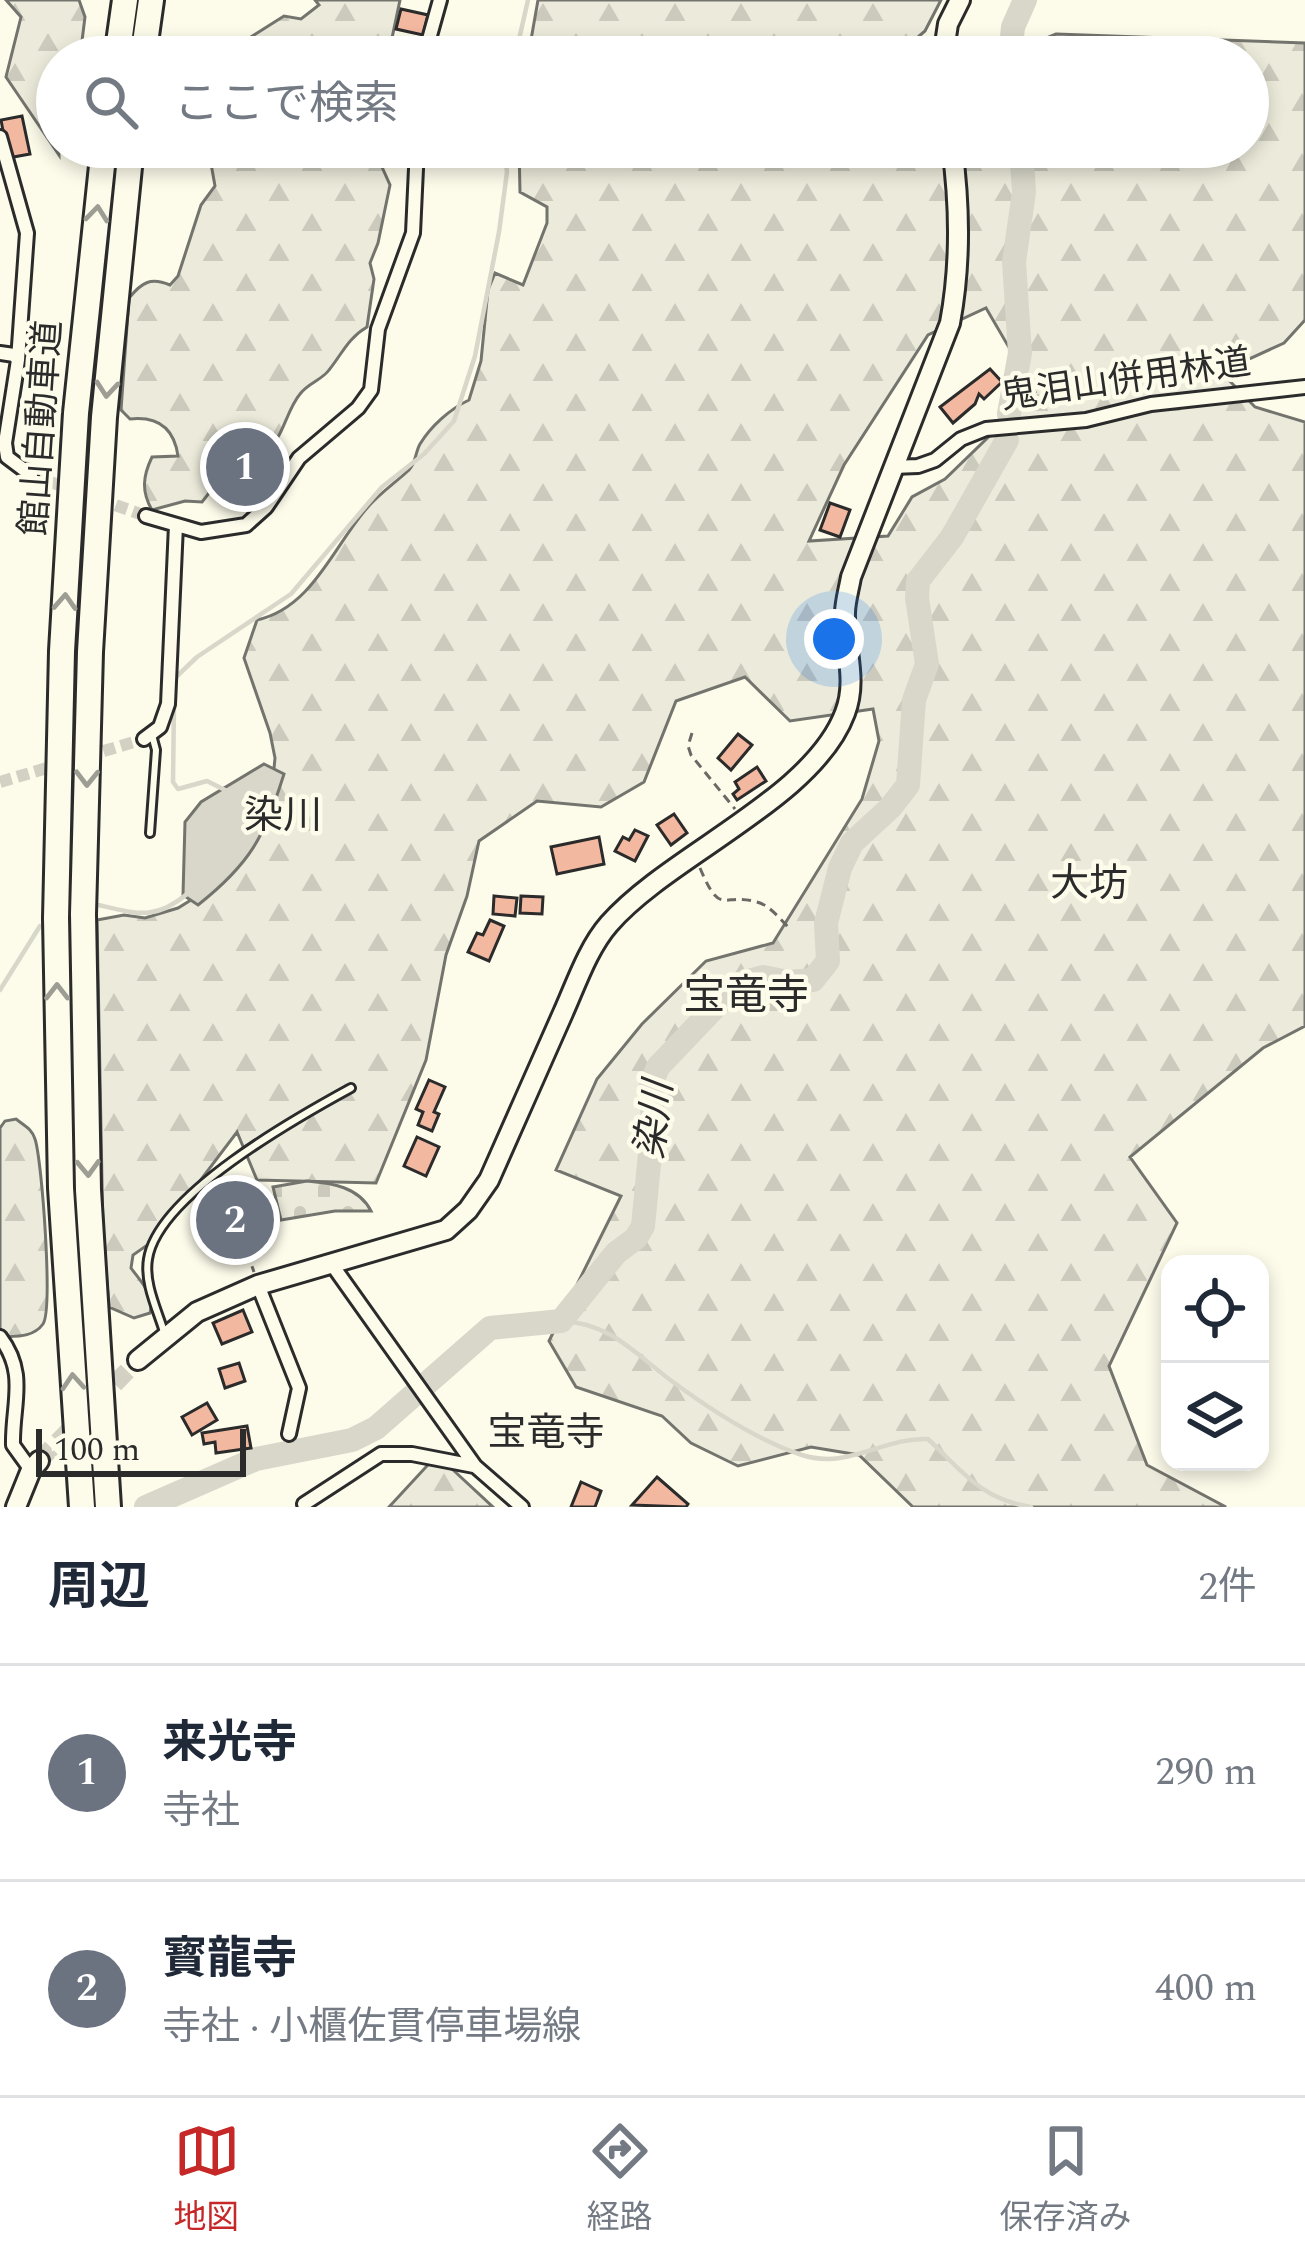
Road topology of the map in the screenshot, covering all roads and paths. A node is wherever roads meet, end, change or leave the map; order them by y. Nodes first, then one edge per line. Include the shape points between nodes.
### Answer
1 (125, 0) edge
2 (151, 0) edge
3 (440, 0) edge
4 (960, 0) edge
5 (120, 36) edge
6 (146, 36) edge
7 (430, 36) edge
8 (946, 36) edge
9 (0, 137) edge
10 (102, 168) edge
11 (129, 168) edge
12 (416, 168) edge
13 (955, 168) edge
14 (0, 353) edge
15 (18, 360) junction
16 (1305, 387) edge
17 (892, 467) junction
18 (31, 475) tunnel mouth
19 (146, 516) tunnel mouth
20 (176, 525) junction
21 (692, 733) dead end
22 (148, 737) joint
23 (741, 822) junction
24 (150, 833) dead end
25 (694, 855) junction
26 (790, 929) dead end
27 (351, 1088) dead end
28 (242, 1238) dead end
29 (333, 1266) junction
30 (258, 1285) junction
31 (166, 1335) junction
32 (0, 1337) edge
33 (138, 1360) tunnel mouth
34 (289, 1434) dead end
35 (35, 1465) joint
36 (476, 1466) junction
37 (108, 1502) edge
38 (81, 1503) edge
39 (304, 1504) dead end
40 (16, 1507) edge
41 (522, 1507) edge

1 - 5 highway
2 - 6 highway
3 - 7 street
4 - 8 main road
9 - 15 street via 27,233
38 -> 10 highway, 館山自動車道 via 61,1189 56,918 75,437
11 -> 37 highway, 館山自動車道 via 98,511 83,914 88,1190
12 - 20 street via 413,233 378,329 371,390 299,458 246,525 219,532
13 - 17 main road via 950,322
14 - 15 street
15 - 18 street via 5,442 7,457
16 - 17 street, 鬼泪山併用林道 via 986,429 935,460
17 - 23 main road via 844,613 851,689 844,716 808,767
19 - 20 street
20 - 22 street via 168,704
21 - 23 path via 692,755
22 - 24 lane via 156,750
23 - 25 main road
25 - 26 path via 720,901 761,903
25 - 29 main road via 605,928 468,1210 446,1230
27 - 31 lane via 274,1133 162,1223 147,1265
28 - 30 path
29 - 30 main road
29 - 36 street
30 - 31 main road
30 - 34 street via 298,1388
31 - 33 main road
32 - 35 street via 15,1358 13,1445
35 - 40 main road
36 - 39 street via 381,1454
36 - 41 street

